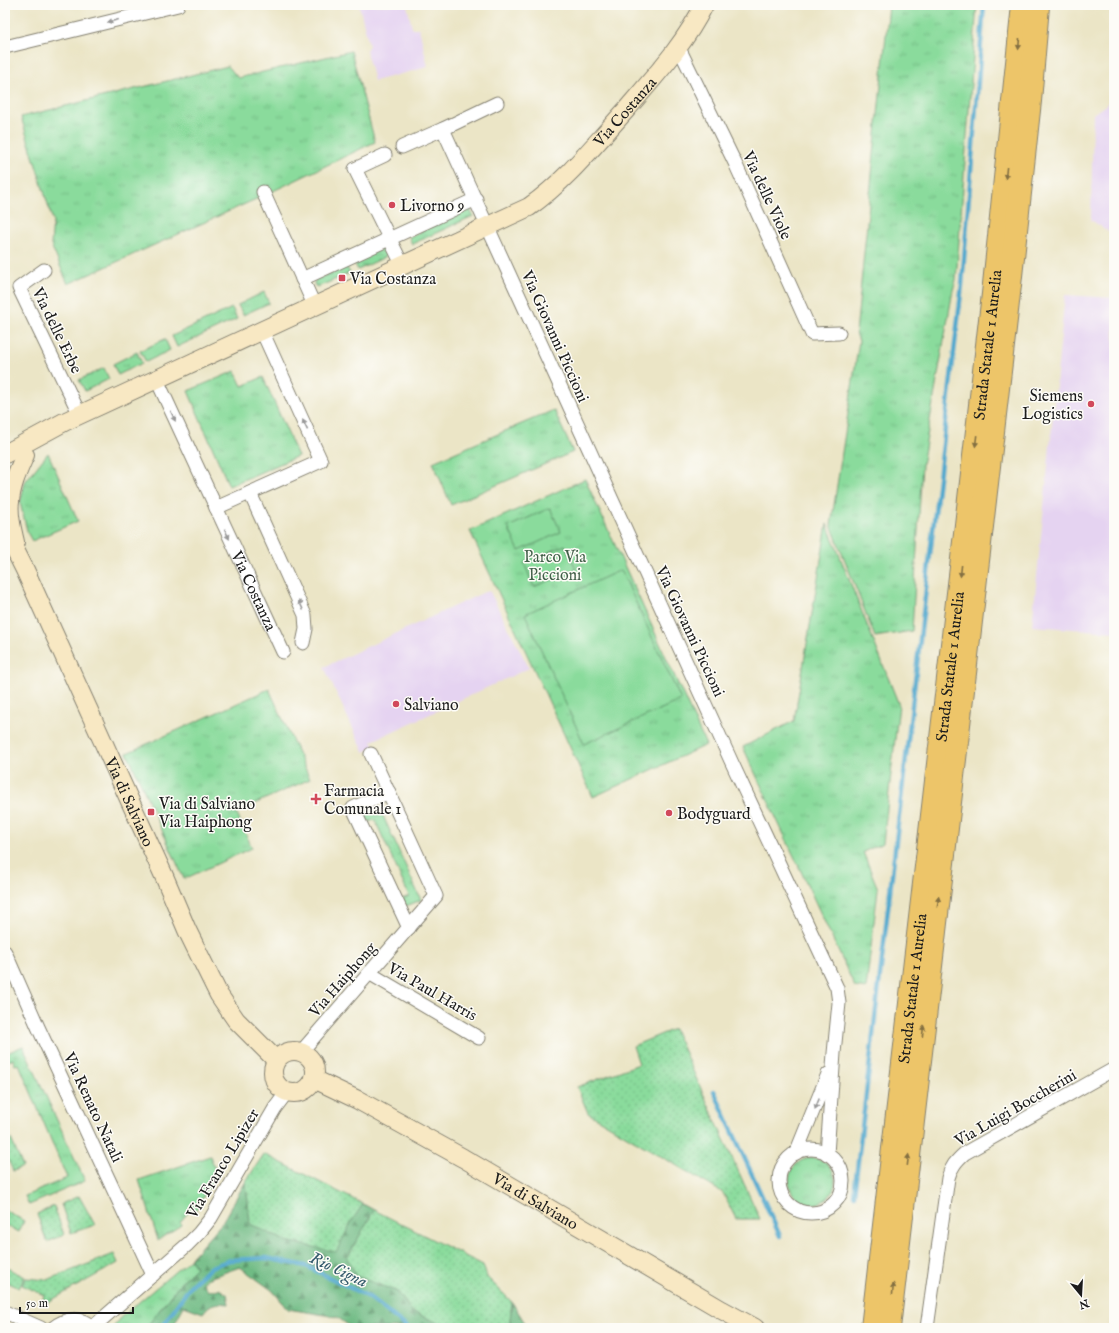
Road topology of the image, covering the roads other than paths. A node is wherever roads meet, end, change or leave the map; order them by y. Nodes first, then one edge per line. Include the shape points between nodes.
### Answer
1 (178, 5) edge
2 (704, 5) edge
3 (1023, 5) edge
4 (1038, 5) edge
5 (678, 46) junction
6 (5, 47) edge
7 (497, 103) dead end
8 (443, 129) junction
9 (402, 147) dead end
10 (385, 155) dead end
11 (263, 192) dead end
12 (476, 199) junction
13 (488, 226) junction
14 (389, 239) junction
15 (403, 266) junction
16 (44, 270) dead end
17 (302, 279) junction
18 (315, 307) junction
19 (262, 331) junction
20 (839, 333) dead end
21 (157, 380) junction
22 (80, 415) junction
23 (13, 451) edge
24 (5, 470) edge
25 (250, 493) junction
26 (216, 508) junction
27 (5, 530) edge
28 (18, 554) junction
29 (303, 643) dead end
30 (283, 652) dead end
31 (371, 754) dead end
32 (389, 792) junction
33 (409, 928) junction
34 (5, 952) edge
35 (369, 973) junction
36 (479, 1038) dead end
37 (301, 1052) junction
38 (834, 1053) junction
39 (276, 1060) junction
40 (1114, 1069) edge
41 (314, 1079) junction
42 (287, 1092) junction
43 (796, 1153) junction
44 (827, 1154) junction
45 (153, 1276) junction
46 (5, 1312) edge
47 (41, 1328) edge
48 (53, 1328) edge
49 (93, 1328) edge
50 (755, 1328) edge
51 (872, 1328) edge
52 (889, 1328) edge
53 (927, 1328) edge

1 -> 6 street
2 - 5 street, Via Costanza
3 -> 51 highway, Strada Statale 1 Aurelia via 995,278
52 -> 4 highway, Strada Statale 1 Aurelia via 1010,285
5 - 13 street, Via Costanza via 657,74 569,174 529,207
5 - 20 street, Via delle Viole via 735,163 812,334
7 - 8 street
8 - 9 street
8 - 12 street
10 - 14 street via 355,169
11 - 17 street
12 - 13 street
12 - 14 street
13 - 15 street, Via Costanza
13 - 38 street, Via Giovanni Piccioni via 724,746 838,988 840,1003
14 - 15 street
14 - 17 street
15 - 18 street, Via Costanza
16 - 22 street, Via delle Erbe via 19,288
17 - 18 street
18 - 19 street, Via Costanza
19 - 21 street, Via Costanza
25 -> 19 street via 321,461
21 - 22 street, Via Costanza
21 -> 26 street, Via Costanza
22 - 23 street, Via Costanza
23 - 24 street, Via Costanza
23 - 28 street via 16,476 9,510
25 - 26 street
29 -> 25 street via 305,615
26 -> 30 street, Via Costanza
27 - 28 street, Via di Salviano
28 - 39 street, Via di Salviano via 219,995 236,1020
31 - 32 street, Via Haiphong
32 - 33 street, Via Haiphong via 436,896
32 - 33 street via 353,808
33 - 35 street, Via Haiphong
34 - 45 street, Via Renato Natali
35 - 36 street, Via Paul Harris
35 - 37 street, Via Haiphong
37 - 39 street via 287,1052
37 - 41 street via 314,1064
38 -> 43 street, Via Giovanni Piccioni via 826,1080
38 - 44 street, Via Giovanni Piccioni
39 - 42 street via 272,1073 274,1080 277,1086
40 - 53 street, Via Luigi Boccherini via 970,1150 956,1161 947,1184
41 - 42 street via 308,1088 302,1091
41 - 50 street, Via di Salviano via 358,1100 463,1158
42 - 45 street, Via Franco Lipizer via 211,1218 192,1240
43 - 44 street via 817,1150
43 - 44 street via 784,1164 779,1180 780,1190 792,1207 812,1213 830,1206 838,1199 842,1189 840,1169 835,1160
45 - 49 street, Via Franco Lipizer
46 - 47 street
48 - 49 street via 70,1319 82,1320

